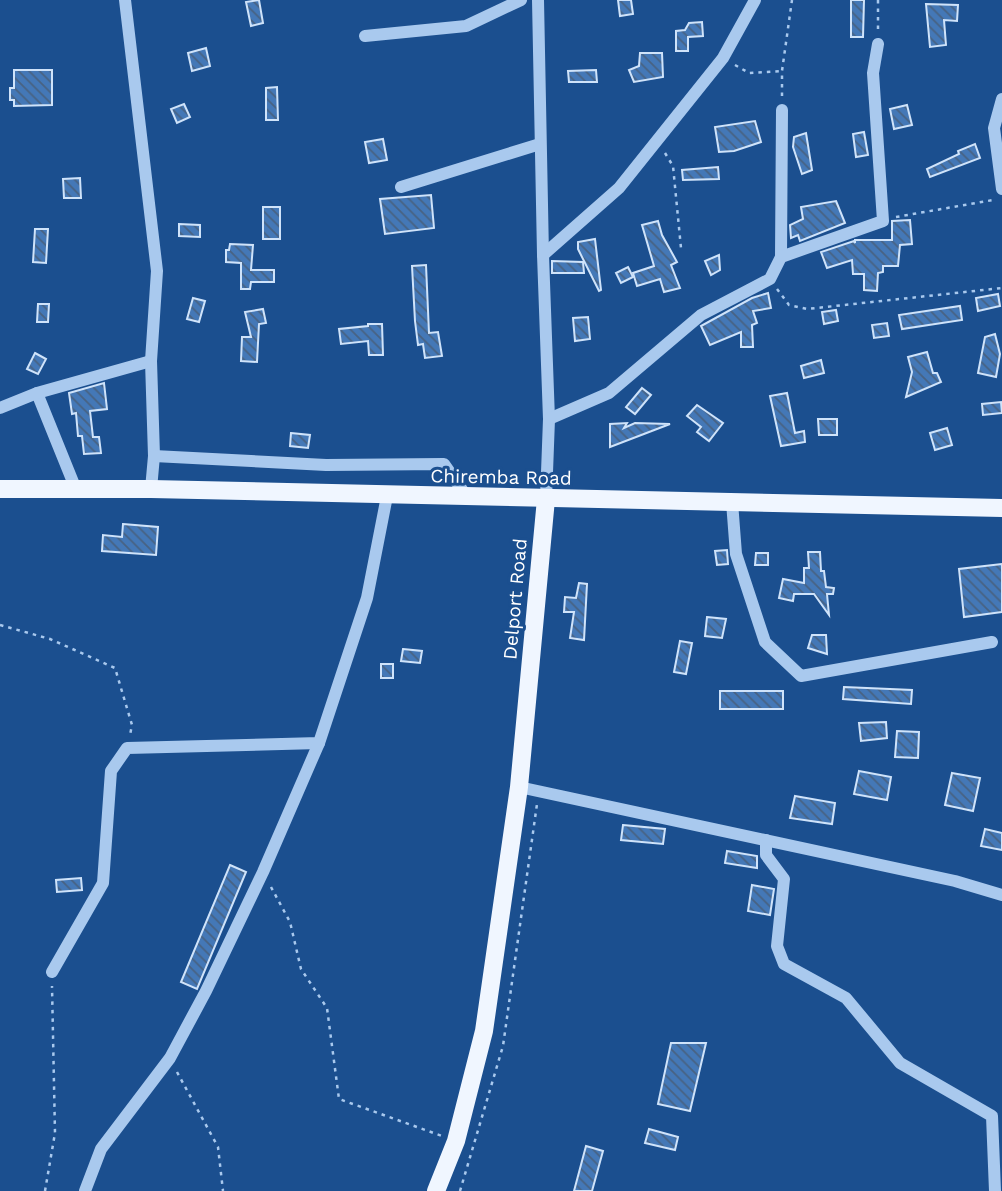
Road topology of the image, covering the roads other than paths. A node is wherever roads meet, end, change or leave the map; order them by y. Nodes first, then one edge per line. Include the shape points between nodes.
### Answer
1 (125, 0) edge
2 (521, 0) edge
3 (538, 0) edge
4 (755, 0) edge
5 (365, 36) dead end
6 (878, 44) road end
7 (1002, 99) edge
8 (782, 110) road end
9 (540, 144) junction
10 (401, 187) dead end
11 (1002, 188) edge
12 (543, 255) junction
13 (781, 257) junction
14 (151, 361) junction
15 (37, 393) junction
16 (0, 408) edge
17 (549, 419) junction
18 (154, 456) junction
19 (75, 488) junction
20 (0, 489) edge
21 (152, 489) junction
22 (387, 496) junction
23 (467, 497) junction
24 (546, 499) junction
25 (732, 502) junction
26 (1002, 508) edge
27 (992, 642) dead end
28 (319, 743) junction
29 (519, 787) junction
30 (766, 840) junction
31 (1002, 895) edge
32 (52, 972) road end
33 (85, 1191) edge
34 (436, 1191) edge
35 (995, 1191) edge

1 - 14 street via 157,271
2 - 5 street via 466,26
3 - 9 street, Delport Road
4 - 12 street via 723,58 619,188
6 - 13 street via 873,73 883,220
7 - 11 street via 994,128
8 - 13 street
9 - 10 street
9 - 12 street, Delport Road
12 - 17 street, Delport Road
13 - 17 street via 769,279 701,315 609,393
14 - 15 street
14 - 18 street
15 - 16 street
15 - 19 street
17 - 24 street, Delport Road
18 - 21 street
18 - 23 street via 444,464
19 - 20 main road, Chiremba Road
19 - 21 main road, Chiremba Road
21 - 22 main road, Chiremba Road
22 - 23 main road, Chiremba Road
22 - 28 street via 368,598
23 - 24 main road, Chiremba Road
24 - 25 main road, Chiremba Road
24 - 29 main road, Delport Road
25 - 26 main road, Chiremba Road
25 - 27 street via 736,554 765,642 801,676
28 - 32 street via 127,748 110,772 103,883
28 - 33 street via 206,991 170,1058 101,1149
29 - 30 street
29 - 34 main road, Delport Road via 484,1031 456,1141
30 - 31 street
30 - 35 street via 766,855 784,879 776,946 784,964 846,998 900,1063 992,1116

